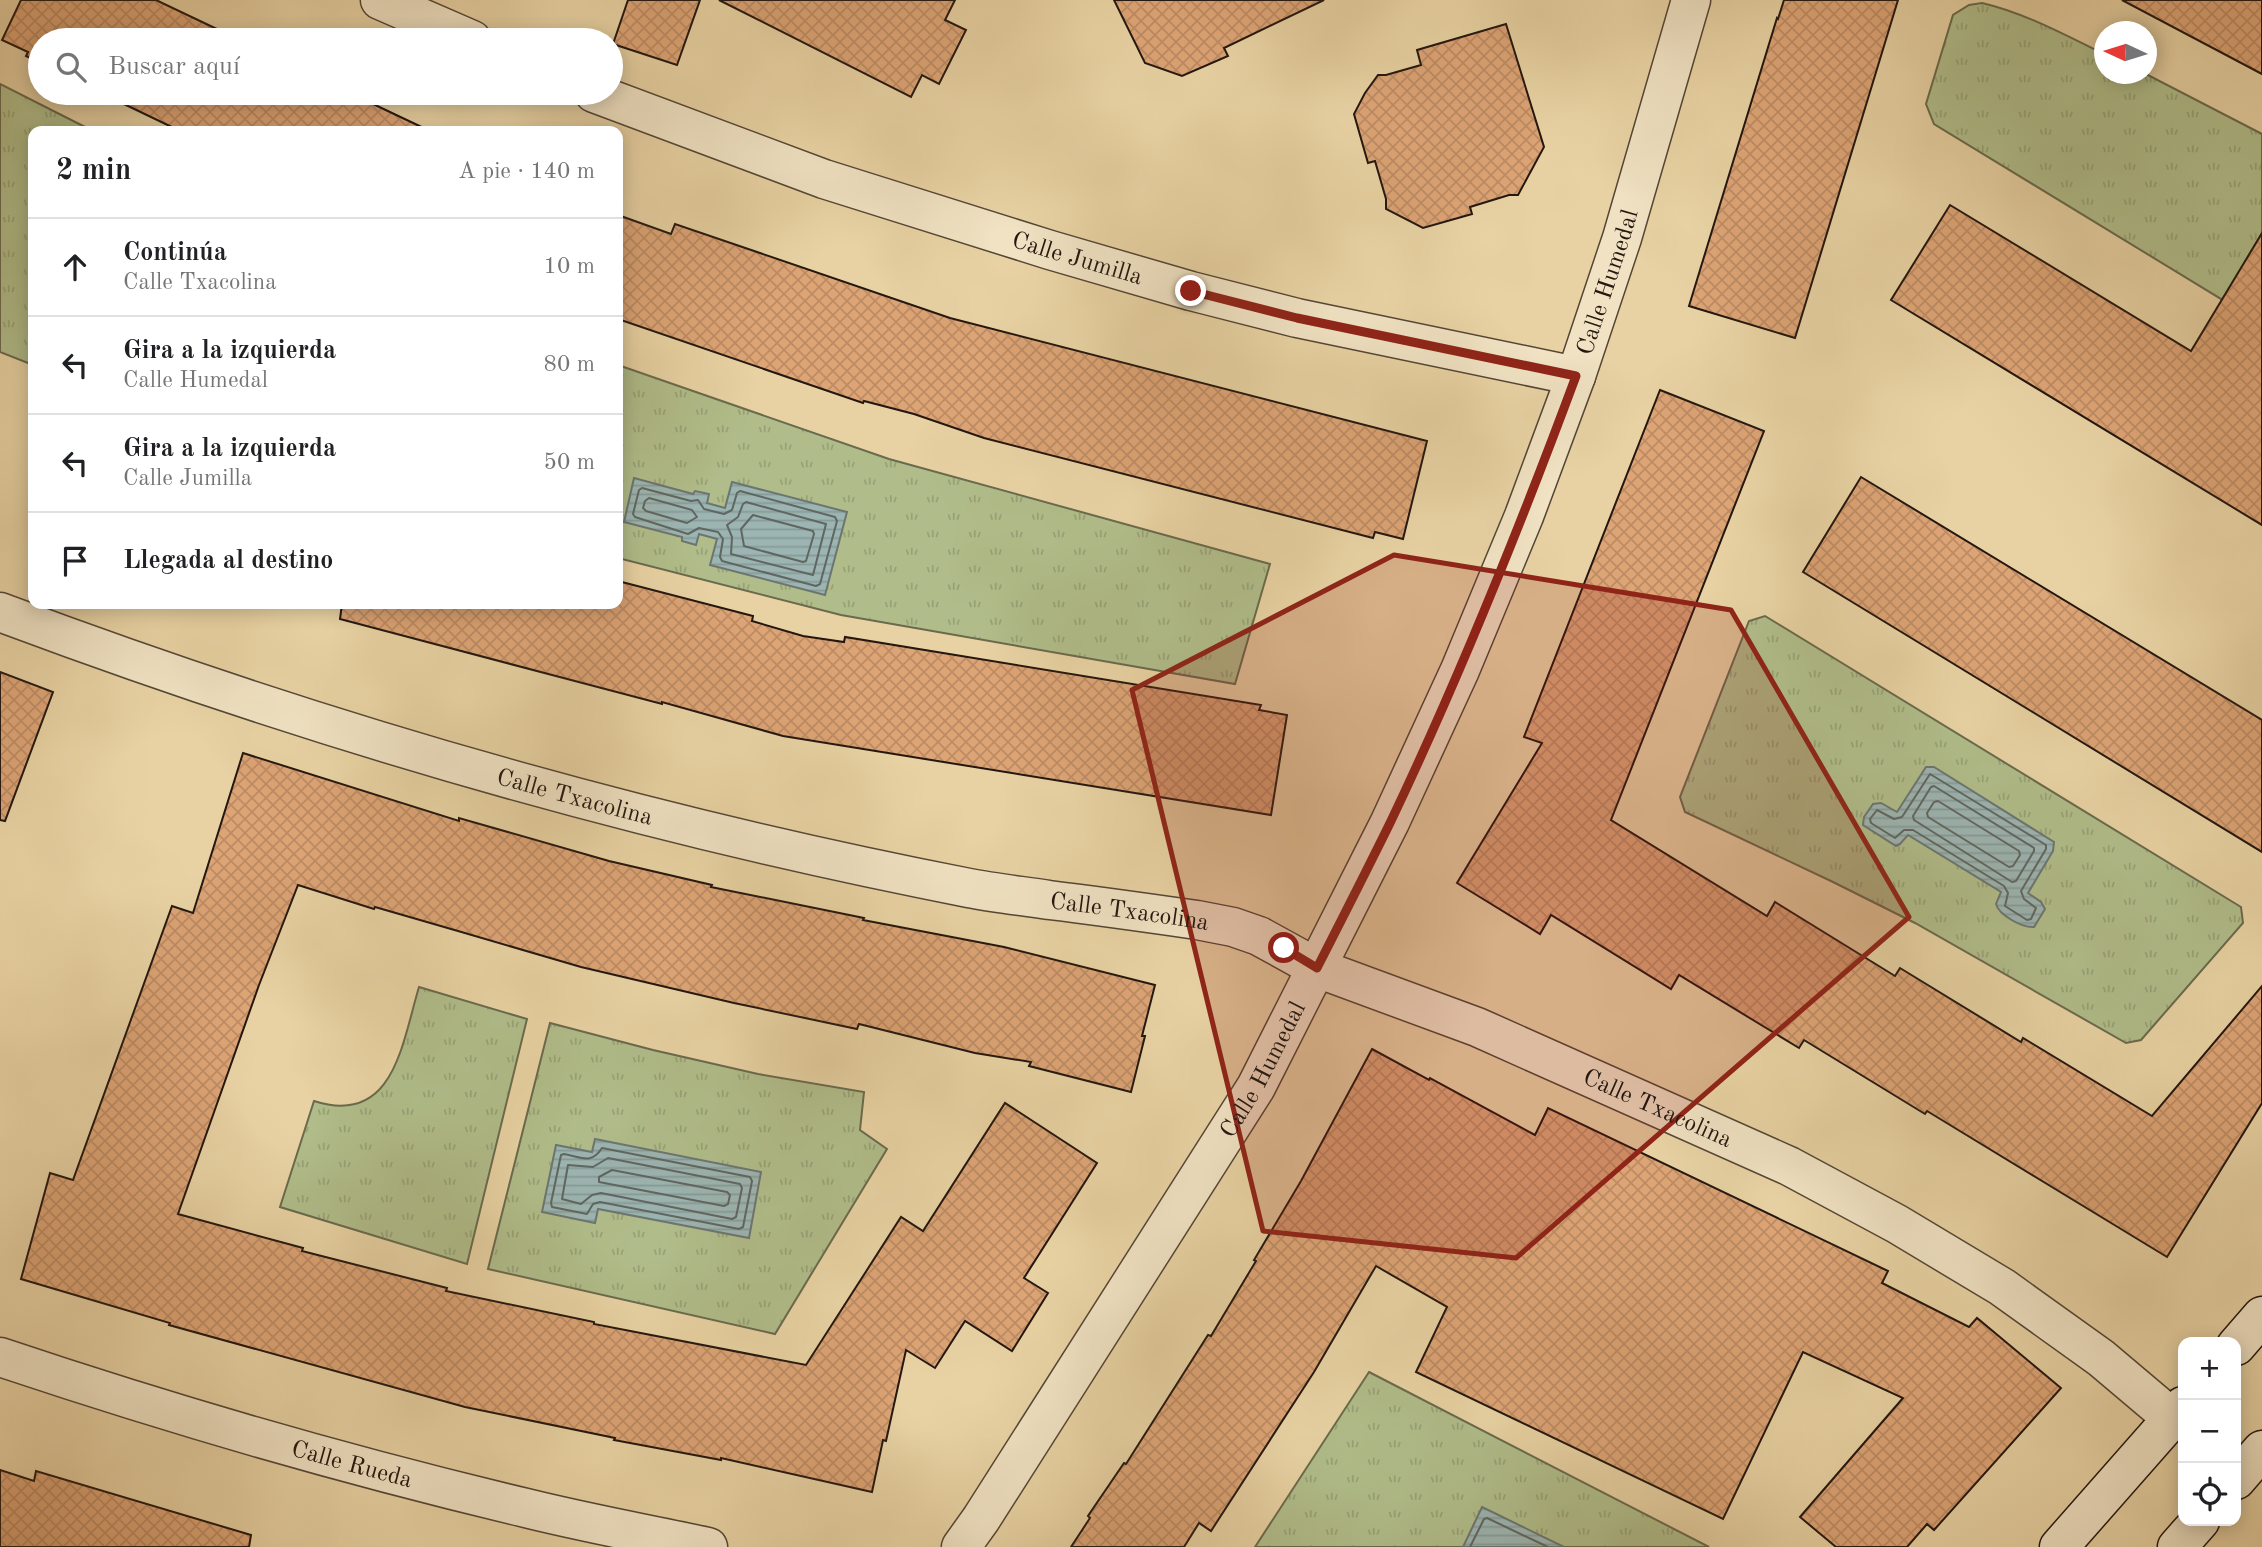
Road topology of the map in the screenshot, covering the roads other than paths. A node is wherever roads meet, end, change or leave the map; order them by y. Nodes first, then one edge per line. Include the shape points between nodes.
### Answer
1 (380, 0) edge
2 (1691, 0) edge
3 (444, 28) edge
4 (623, 104) edge
5 (1576, 376) junction
6 (0, 612) edge
7 (1317, 968) junction
8 (2262, 1316) edge
9 (2241, 1340) edge
10 (0, 1357) edge
11 (2178, 1412) edge
12 (2262, 1450) edge
13 (2241, 1474) edge
14 (2196, 1526) edge
15 (708, 1547) edge
16 (961, 1547) edge
17 (2059, 1547) edge
18 (2177, 1547) edge

1 - 3 street
2 - 5 street, Calle Humedal via 1622,238
4 - 5 street, Calle Jumilla via 824,179 1191,291 1297,318
5 - 7 street, Calle Humedal via 1460,670
6 - 7 street, Calle Txacolina via 324,724 534,786 972,889 1233,927
7 - 11 street, Calle Txacolina via 1477,1027 1789,1166 2002,1287
7 - 16 street, Calle Humedal via 1256,1087
8 - 9 street
10 - 15 street, Calle Rueda via 270,1441 526,1508
11 - 17 street
12 - 13 street
14 - 18 street

